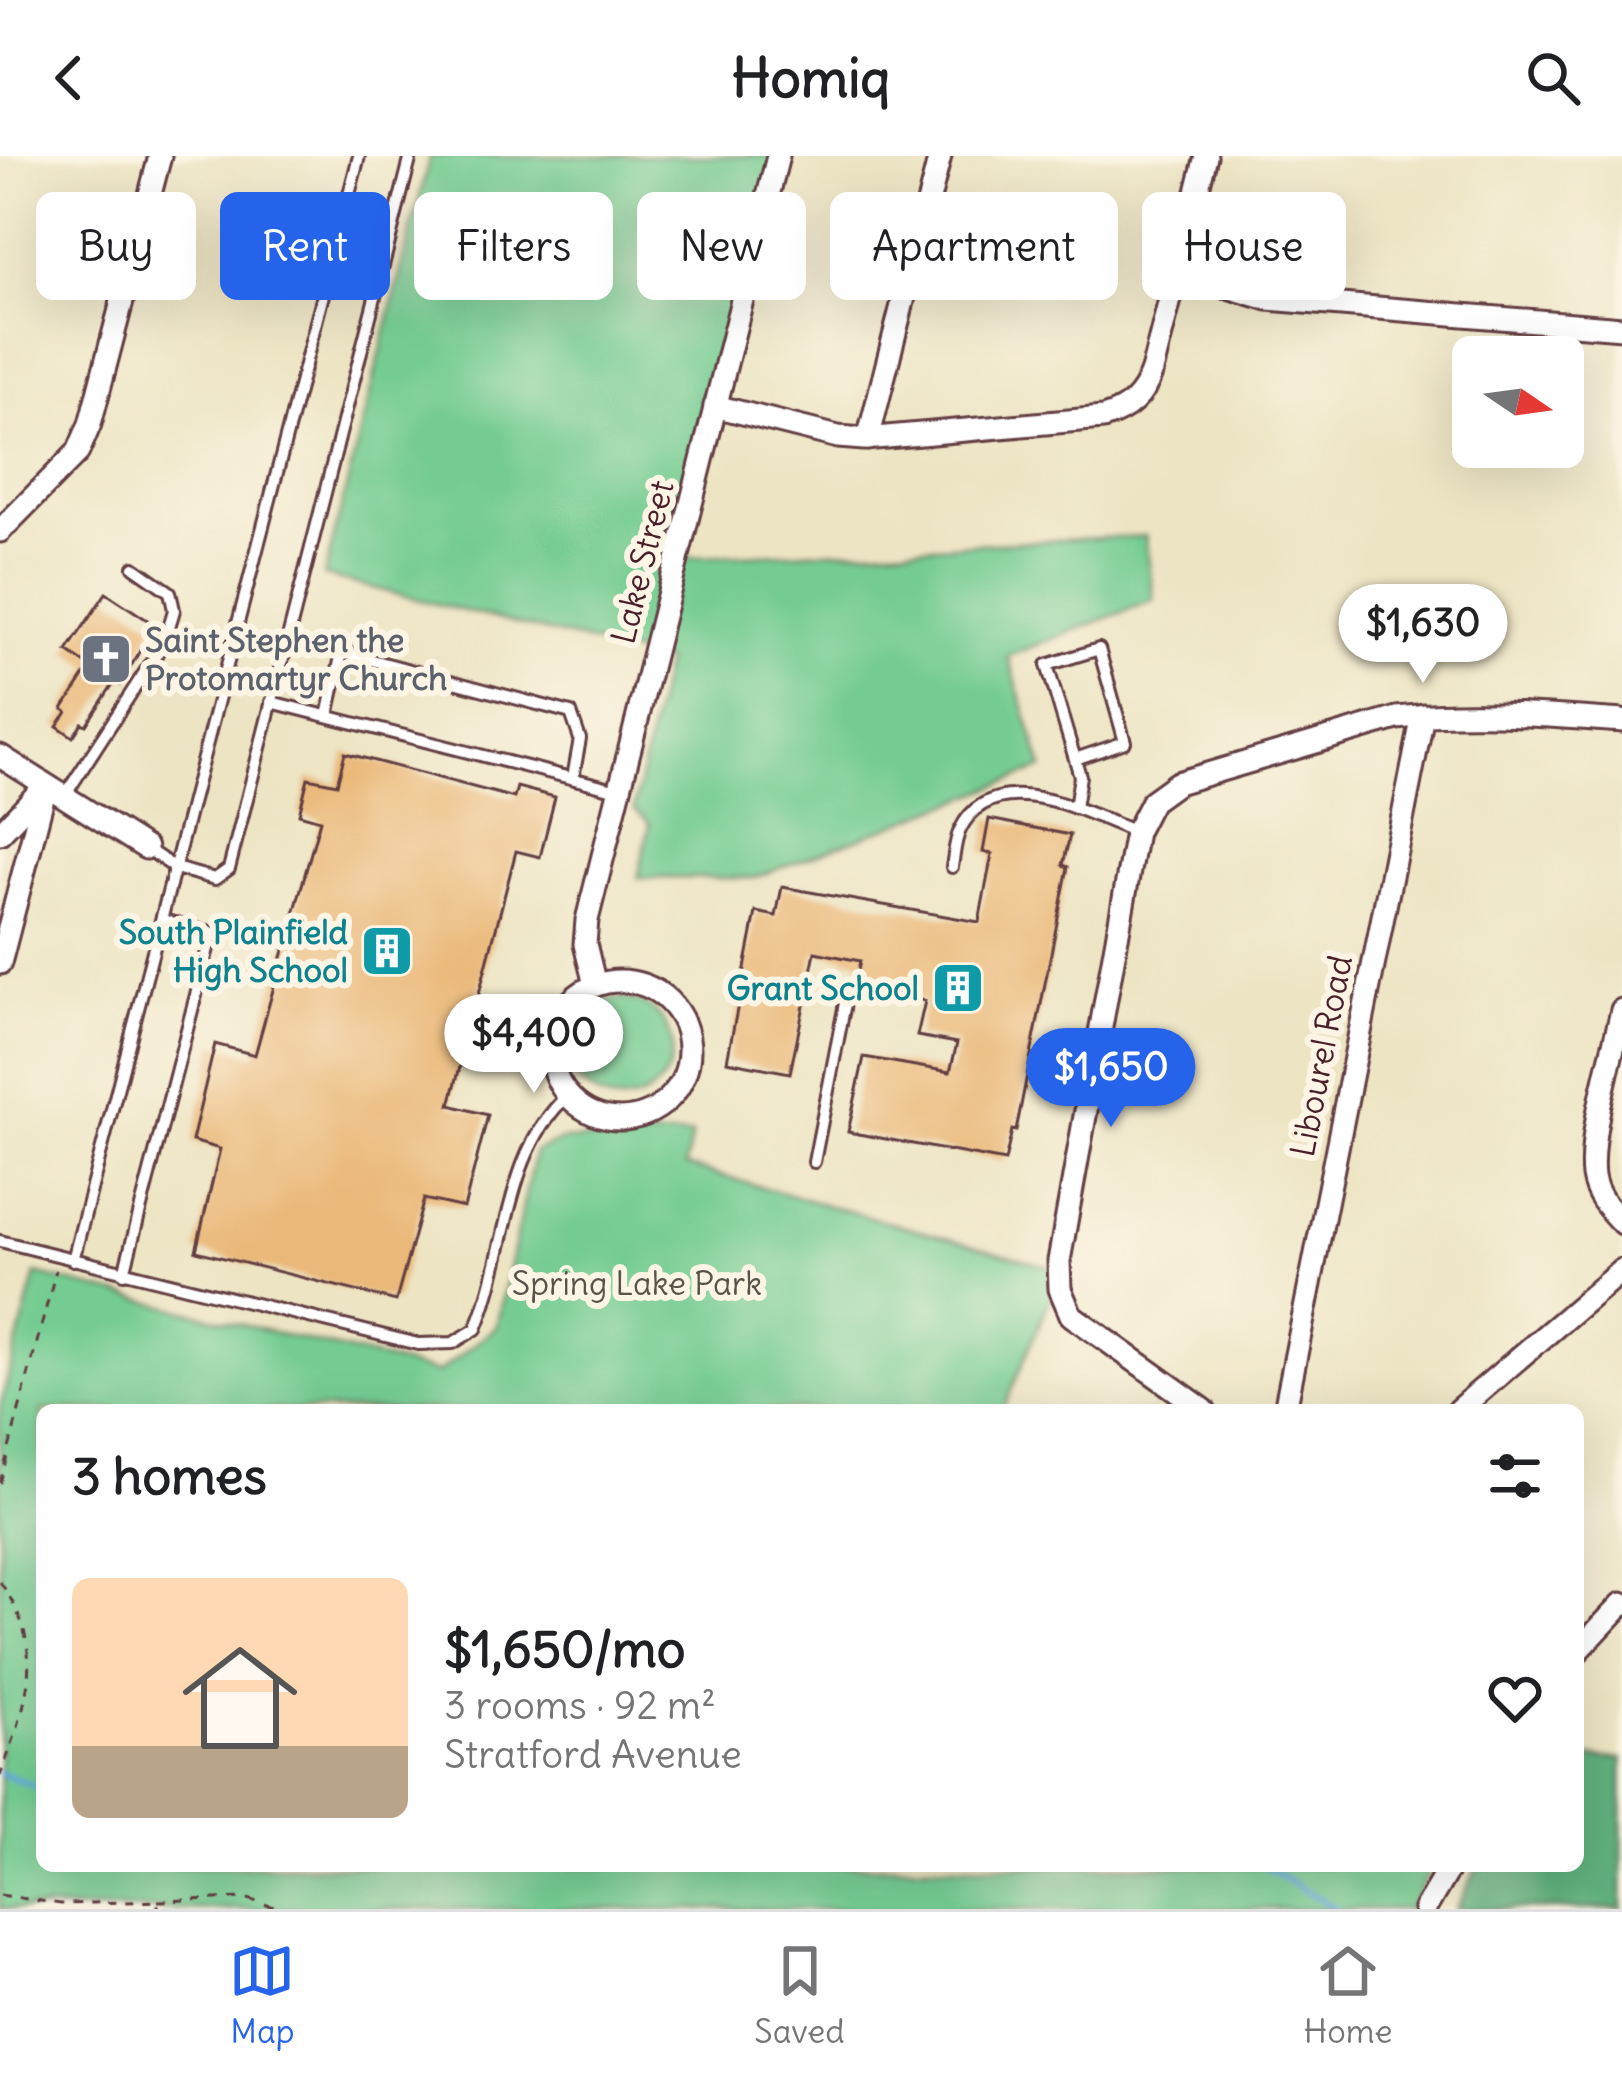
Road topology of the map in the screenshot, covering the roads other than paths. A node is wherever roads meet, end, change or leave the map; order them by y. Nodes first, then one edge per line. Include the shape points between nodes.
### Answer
1 (160, 156) edge
2 (358, 156) edge
3 (412, 156) edge
4 (778, 156) edge
5 (940, 156) edge
6 (1206, 156) edge
7 (1197, 192) edge
8 (1170, 300) edge
9 (1280, 300) edge
10 (1622, 328) edge
11 (715, 406) junction
12 (868, 439) junction
13 (0, 531) edge
14 (134, 567) dead end
15 (271, 702) junction
16 (1423, 715) junction
17 (328, 716) junction
18 (1622, 721) edge
19 (0, 756) edge
20 (1075, 759) junction
21 (573, 778) junction
22 (618, 790) junction
23 (55, 791) junction
24 (1075, 808) junction
25 (1136, 832) junction
26 (0, 833) edge
27 (146, 848) joint
28 (952, 867) dead end
29 (176, 868) junction
30 (163, 920) junction
31 (0, 963) edge
32 (595, 985) junction
33 (847, 993) dead end
34 (1622, 1010) edge
35 (568, 1095) junction
36 (814, 1162) dead end
37 (1622, 1223) edge
38 (0, 1241) edge
39 (66, 1258) junction
40 (1622, 1270) edge
41 (124, 1273) junction
42 (1196, 1404) edge
43 (1286, 1404) edge
44 (1465, 1404) edge
45 (1622, 1604) edge
46 (1584, 1645) edge
47 (1447, 1872) edge
48 (1425, 1909) edge

1 - 13 street via 90,424 77,452
2 - 29 lane
3 - 15 lane
4 - 11 street, Lake Street
5 - 12 street
6 - 7 street
8 - 12 street via 1153,371 1136,401 1102,418
9 - 10 street
11 - 12 street
11 - 22 street, Lake Street
14 - 23 lane via 170,592 165,641
15 - 17 lane
15 - 29 lane via 229,869 214,879
16 - 18 street
16 - 25 street via 1177,783 1152,801
16 - 43 street, Libourel Road
17 - 21 lane
17 - 21 lane via 342,652 571,713 580,739
19 - 23 street
20 - 20 lane via 1047,665 1099,649 1125,742
20 - 24 lane
21 - 22 lane
22 - 32 street, Lake Street via 585,932
23 - 26 street
23 - 27 street
23 - 31 street
24 - 25 lane
24 - 28 lane via 1009,794 982,802 959,831
25 - 42 street via 1060,1289 1071,1315
27 - 29 lane
29 - 30 lane
30 - 39 lane
30 - 41 lane via 212,933
32 - 35 street via 555,1026 552,1064
32 - 35 street via 644,985 669,1001 685,1026 689,1056 680,1084 642,1115 604,1117
33 - 36 lane
34 - 37 street via 1593,1176
35 - 41 lane via 527,1150 476,1329 453,1343 418,1344
38 - 39 lane
39 - 41 lane
40 - 44 street
45 - 46 street
47 - 48 street

